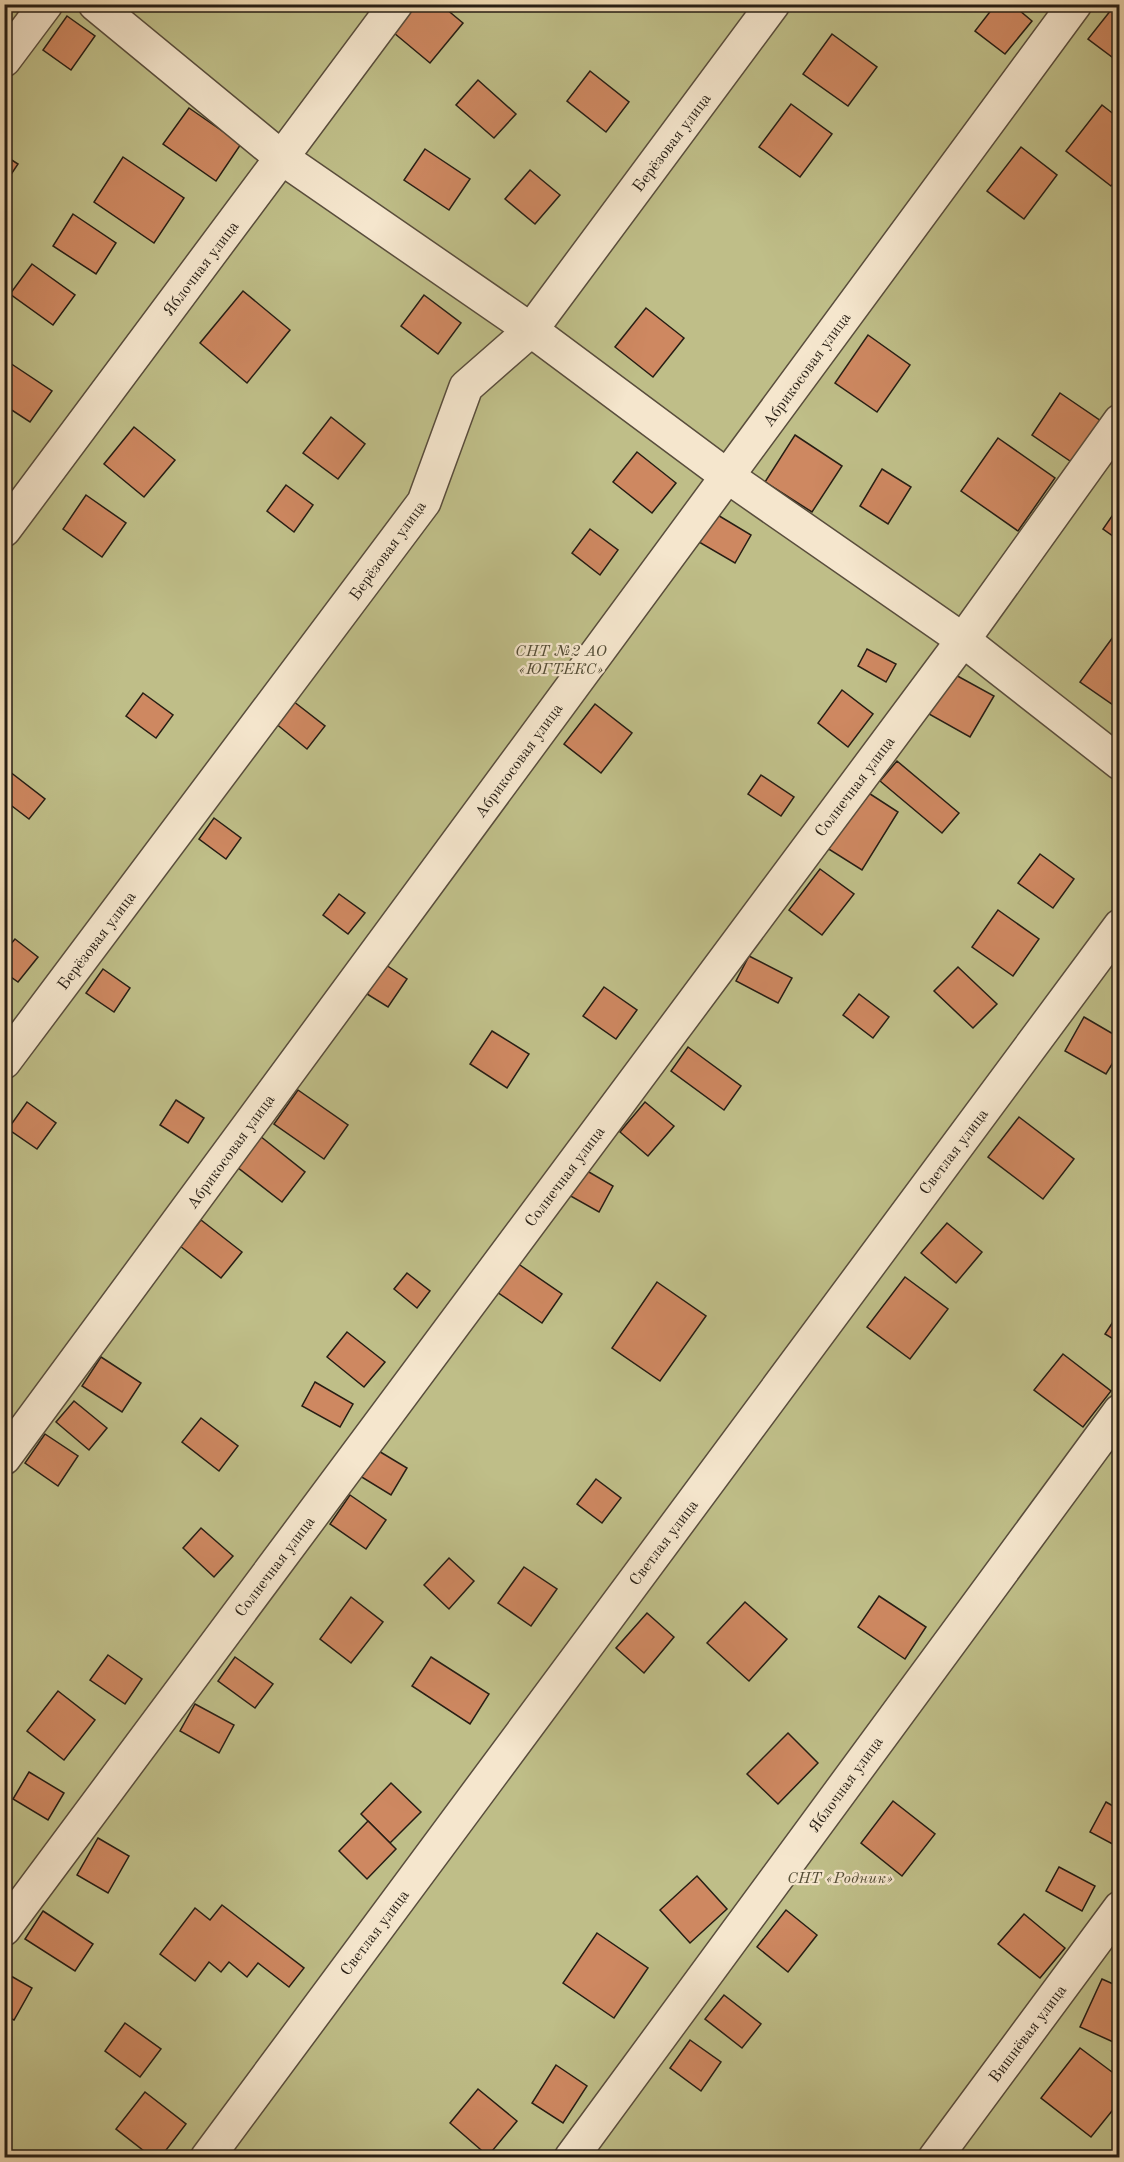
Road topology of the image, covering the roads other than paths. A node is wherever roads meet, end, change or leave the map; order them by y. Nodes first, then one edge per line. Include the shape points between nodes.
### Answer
1 (46, 4) edge
2 (95, 4) edge
3 (396, 4) edge
4 (773, 4) edge
5 (1075, 4) edge
6 (4, 60) edge
7 (282, 158) junction
8 (531, 330) junction
9 (1119, 421) edge
10 (727, 476) junction
11 (4, 530) edge
12 (963, 640) junction
13 (1119, 763) edge
14 (1119, 928) edge
15 (4, 1062) edge
16 (1119, 1411) edge
17 (4, 1458) edge
18 (1119, 1908) edge
19 (4, 1929) edge
20 (207, 2157) edge
21 (571, 2157) edge
22 (934, 2157) edge

1 - 6 street
2 - 7 street
3 - 7 street, Яблочная улица
4 - 8 street, Берёзовая улица
5 - 10 street, Абрикосовая улица
7 - 8 street
7 - 11 street, Яблочная улица
8 - 10 street
8 - 15 street, Берёзовая улица via 466,387 424,502
9 - 12 street, Солнечная улица
10 - 12 street
10 - 17 street, Абрикосовая улица
12 - 13 street
12 - 19 street, Солнечная улица
14 - 20 street, Светлая улица
16 - 21 street, Яблочная улица
18 - 22 street, Вишнёвая улица

